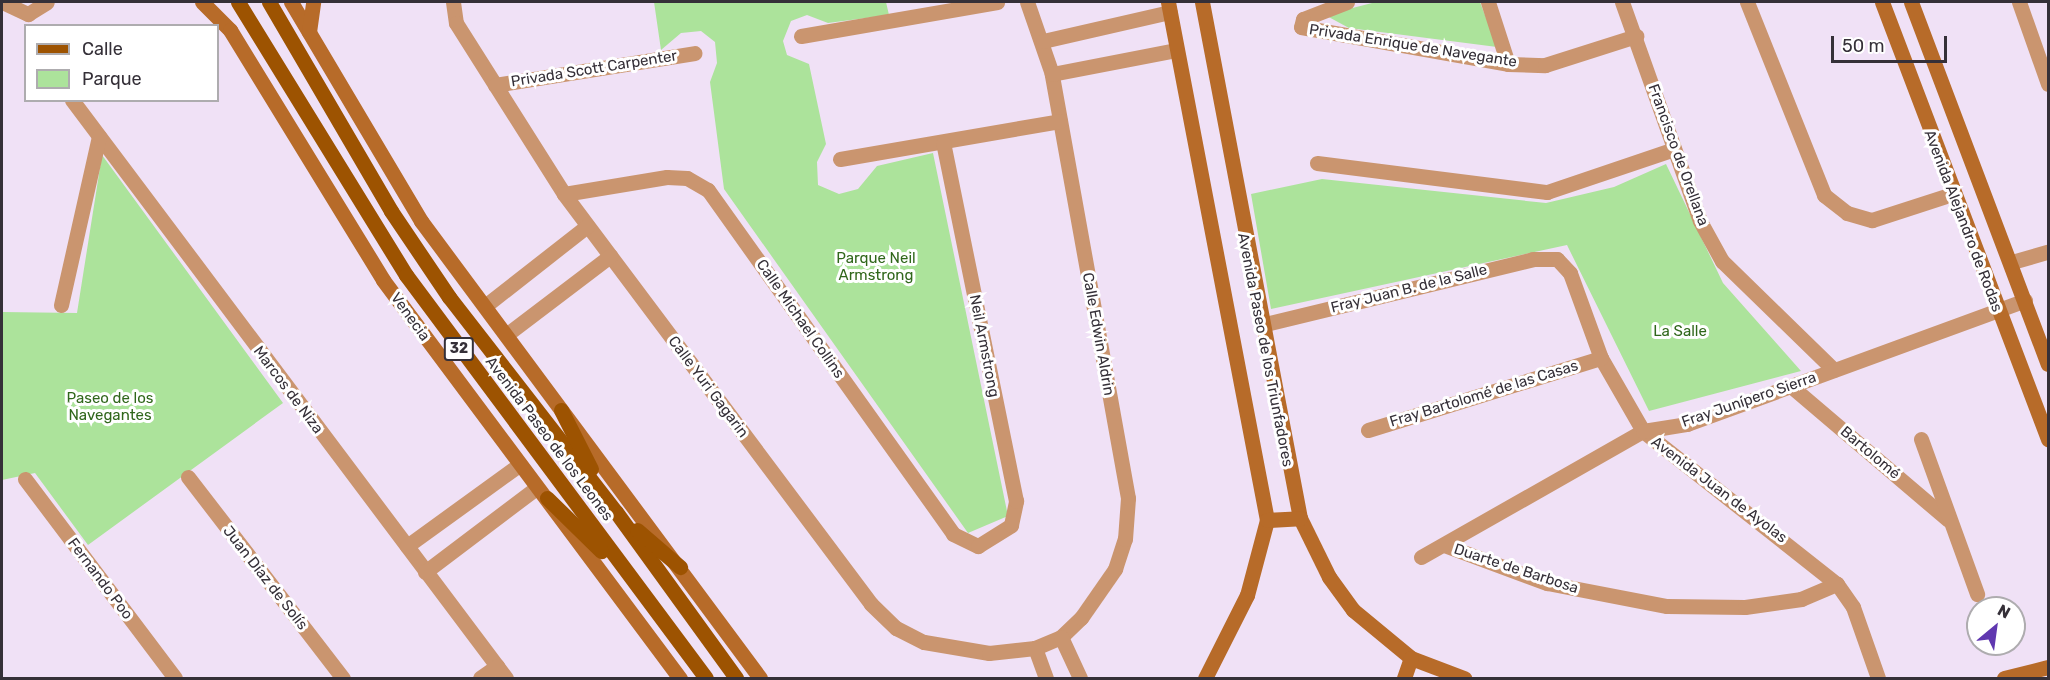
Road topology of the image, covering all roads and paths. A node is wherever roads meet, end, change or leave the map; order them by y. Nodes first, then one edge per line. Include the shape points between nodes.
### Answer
1 (2, 2) edge
2 (47, 2) edge
3 (202, 2) edge
4 (214, 2) edge
5 (238, 2) edge
6 (269, 2) edge
7 (291, 2) edge
8 (313, 2) edge
9 (453, 2) edge
10 (997, 2) edge
11 (1027, 2) edge
12 (1202, 2) edge
13 (1347, 2) edge
14 (1488, 2) edge
15 (1622, 2) edge
16 (1747, 2) edge
17 (1911, 2) edge
18 (2019, 2) edge
19 (1884, 3) edge
20 (1169, 7) edge
21 (29, 20) edge
22 (230, 30) junction
23 (309, 32) junction
24 (801, 36) dead end
25 (1636, 36) junction
26 (1043, 41) junction
27 (1177, 50) junction
28 (694, 53) dead end
29 (1508, 64) junction
30 (1052, 74) junction
31 (2049, 84) edge
32 (495, 85) junction
33 (74, 102) edge
34 (1060, 121) junction
35 (99, 136) junction
36 (943, 143) junction
37 (1674, 149) junction
38 (840, 159) dead end
39 (1317, 163) dead end
40 (564, 194) junction
41 (1952, 194) junction
42 (587, 226) junction
43 (2049, 252) edge
44 (610, 256) junction
45 (1557, 259) joint
46 (2012, 262) junction
47 (2025, 300) junction
48 (61, 305) dead end
49 (485, 306) junction
50 (1997, 310) junction
51 (1261, 326) junction
52 (506, 335) junction
53 (1601, 358) junction
54 (2049, 364) edge
55 (1834, 370) junction
56 (1792, 387) junction
57 (561, 410) junction
58 (1368, 430) dead end
59 (1643, 431) junction
60 (1921, 439) dead end
61 (2049, 440) edge
62 (519, 465) junction
63 (188, 477) dead end
64 (26, 479) dead end
65 (542, 493) junction
66 (613, 508) junction
67 (1300, 518) junction
68 (1267, 520) junction
69 (1948, 520) junction
70 (992, 540) joint
71 (1444, 545) junction
72 (408, 546) junction
73 (1421, 557) dead end
74 (680, 567) junction
75 (425, 572) junction
76 (1837, 584) junction
77 (637, 587) junction
78 (1977, 594) dead end
79 (1048, 643) junction
80 (1411, 658) junction
81 (497, 666) junction
82 (2049, 667) edge
83 (176, 678) edge
84 (343, 678) edge
85 (480, 678) edge
86 (506, 678) edge
87 (680, 678) edge
88 (706, 678) edge
89 (736, 678) edge
90 (760, 678) edge
91 (1046, 678) edge
92 (1080, 678) edge
93 (1205, 678) edge
94 (1404, 678) edge
95 (1464, 678) edge
96 (1878, 678) edge
97 (2004, 678) edge

1 - 21 street
2 - 21 street
3 - 22 street, Venecia
4 - 22 street
5 - 77 main road, Avenida Paseo de los Leones / 32 via 406,275
6 - 66 main road, Avenida Paseo de los Leones / 32 via 391,211 449,297
7 - 23 street
8 - 23 street
9 - 32 street, Calle Yuri Gagarin via 456,23
10 - 24 street
11 - 26 street, Calle Edwin Aldrin
12 - 51 street, Avenida Paseo de los Triunfadores
13 - 29 street, Privada Enrique de Navegante via 1300,21 1307,31
14 - 29 street
15 - 25 street, Francisco de Orellana
16 - 41 street via 1824,195 1846,213 1872,220
17 - 46 street, Avenida Alejandro de Rodas
18 - 31 street
19 - 41 street, Avenida Alejandro de Rodas
20 - 26 street
20 - 27 street, Avenida Paseo de los Triunfadores
22 - 62 street, Venecia via 383,280
23 - 49 street via 421,221
25 - 29 street, Privada Enrique de Navegante via 1545,65
25 - 37 street, Francisco de Orellana
26 - 30 street, Calle Edwin Aldrin
27 - 30 street
27 - 68 street, Avenida Paseo de los Triunfadores
28 - 32 street, Privada Scott Carpenter
30 - 34 street, Calle Edwin Aldrin
32 - 40 street, Calle Yuri Gagarin
33 - 35 street, Marcos de Niza
34 - 36 street
34 - 79 street, Calle Edwin Aldrin via 1128,498 1125,539 1101,596
35 - 48 street
35 - 72 street, Marcos de Niza
36 - 38 street
36 - 70 street, Neil Armstrong via 1016,501 1011,525
37 - 39 street via 1547,192
37 - 55 street, Francisco de Orellana via 1722,261
40 - 42 street, Calle Yuri Gagarin
40 - 70 street, Calle Michael Collins via 667,177 687,178 708,190 953,534 978,546
41 - 50 street, Avenida Alejandro de Rodas
42 - 44 street, Calle Yuri Gagarin
42 - 49 street
43 - 46 street
44 - 52 street
44 - 79 street, Calle Yuri Gagarin via 871,604 896,628 950,650
45 - 51 street, Fray Juan B. de la Salle via 1533,259
45 - 53 street, Avenida Juan de Ayolas via 1570,273
46 - 47 street, Avenida Alejandro de Rodas
47 - 50 street, Fray Junípero Sierra
47 - 54 street, Avenida Alejandro de Rodas
49 - 52 street
50 - 55 street, Fray Junípero Sierra
50 - 61 street, Avenida Alejandro de Rodas
51 - 67 street, Avenida Paseo de los Triunfadores
52 - 57 street
53 - 58 street, Fray Bartolomé de las Casas
53 - 59 street, Avenida Juan de Ayolas
55 - 56 street, Fray Junípero Sierra
56 - 59 street, Fray Junípero Sierra via 1687,424
56 - 69 street, Bartolomé
57 - 66 main road
57 - 74 street
59 - 71 street, Fray Junípero Sierra
59 - 76 street, Avenida Juan de Ayolas
60 - 69 street, Bartolomé
62 - 65 street, Venecia
62 - 72 street
63 - 84 street, Juan Díaz de Solís
64 - 83 street, Fernando Poo
65 - 75 street
65 - 77 main road
65 - 87 street, Venecia
66 - 74 main road
66 - 89 main road, Avenida Paseo de los Leones / 32
67 - 68 street
67 - 80 street, Avenida Paseo de los Triunfadores via 1329,577 1353,610
68 - 93 street, Avenida Paseo de los Triunfadores via 1247,595
69 - 78 street, Bartolomé
71 - 73 street, Fray Junípero Sierra
71 - 76 street, Duarte de Barbosa via 1548,583 1667,606 1745,607 1801,598
72 - 75 street, Marcos de Niza
74 - 90 street
75 - 81 street, Marcos de Niza
76 - 96 street, Avenida Juan de Ayolas via 1853,608
77 - 88 main road, Avenida Paseo de los Leones / 32
79 - 91 street
79 - 92 street
80 - 94 street
80 - 95 street, Avenida Paseo de los Triunfadores
81 - 85 street
81 - 86 street, Marcos de Niza
82 - 97 street

